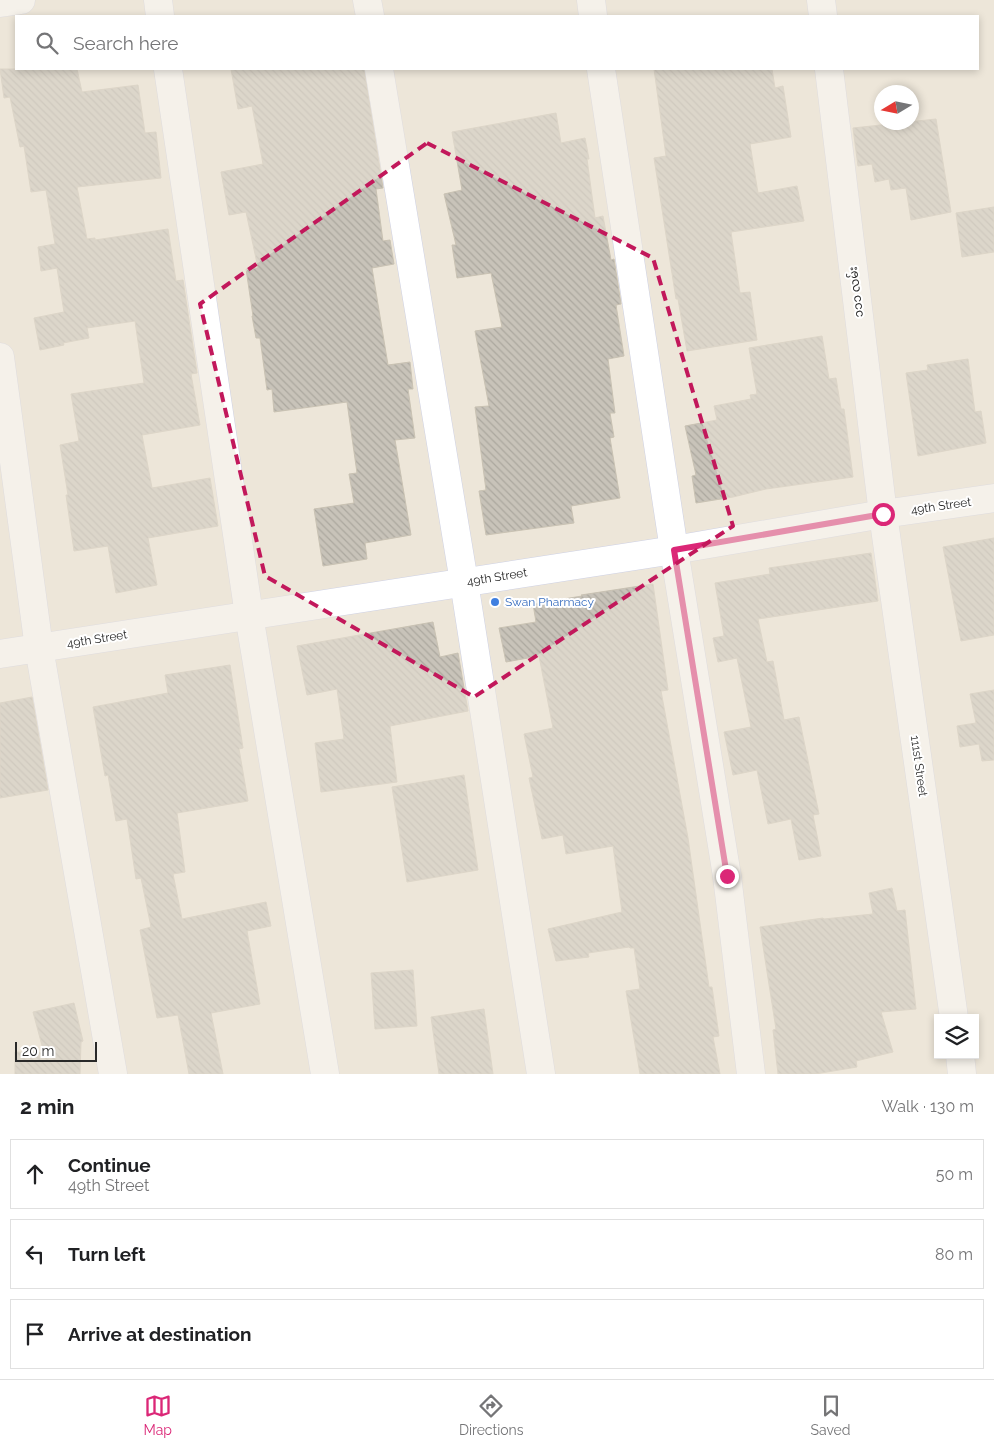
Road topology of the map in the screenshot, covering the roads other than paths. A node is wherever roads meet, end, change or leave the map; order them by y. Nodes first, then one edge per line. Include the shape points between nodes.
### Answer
1 (21, 0) edge
2 (158, 0) edge
3 (367, 0) edge
4 (591, 0) edge
5 (821, 0) edge
6 (0, 3) edge
7 (160, 15) edge
8 (370, 15) edge
9 (593, 15) edge
10 (823, 15) edge
11 (168, 70) edge
12 (379, 70) edge
13 (601, 70) edge
14 (829, 70) edge
15 (0, 357) edge
16 (994, 498) edge
17 (883, 514) junction
18 (674, 550) junction
19 (464, 582) junction
20 (250, 615) junction
21 (39, 648) junction
22 (0, 654) edge
23 (953, 1014) edge
24 (960, 1059) edge
25 (113, 1074) edge
26 (325, 1074) edge
27 (541, 1074) edge
28 (751, 1074) edge
29 (962, 1074) edge

1 - 6 street
2 - 7 street
3 - 8 street
4 - 9 street
5 - 10 street
11 - 20 street
12 - 19 street
13 - 18 street
14 - 17 street, ၁၁၁ လမ်း
15 - 21 street
16 - 17 street, 49th Street
17 - 18 street, 49th Street
17 - 23 street, 111st Street
18 - 19 street, 49th Street
18 - 28 street via 727,876
19 - 20 street, 49th Street
19 - 27 street
20 - 21 street, 49th Street
20 - 26 street
21 - 22 street, 49th Street
21 - 25 street
24 - 29 street

